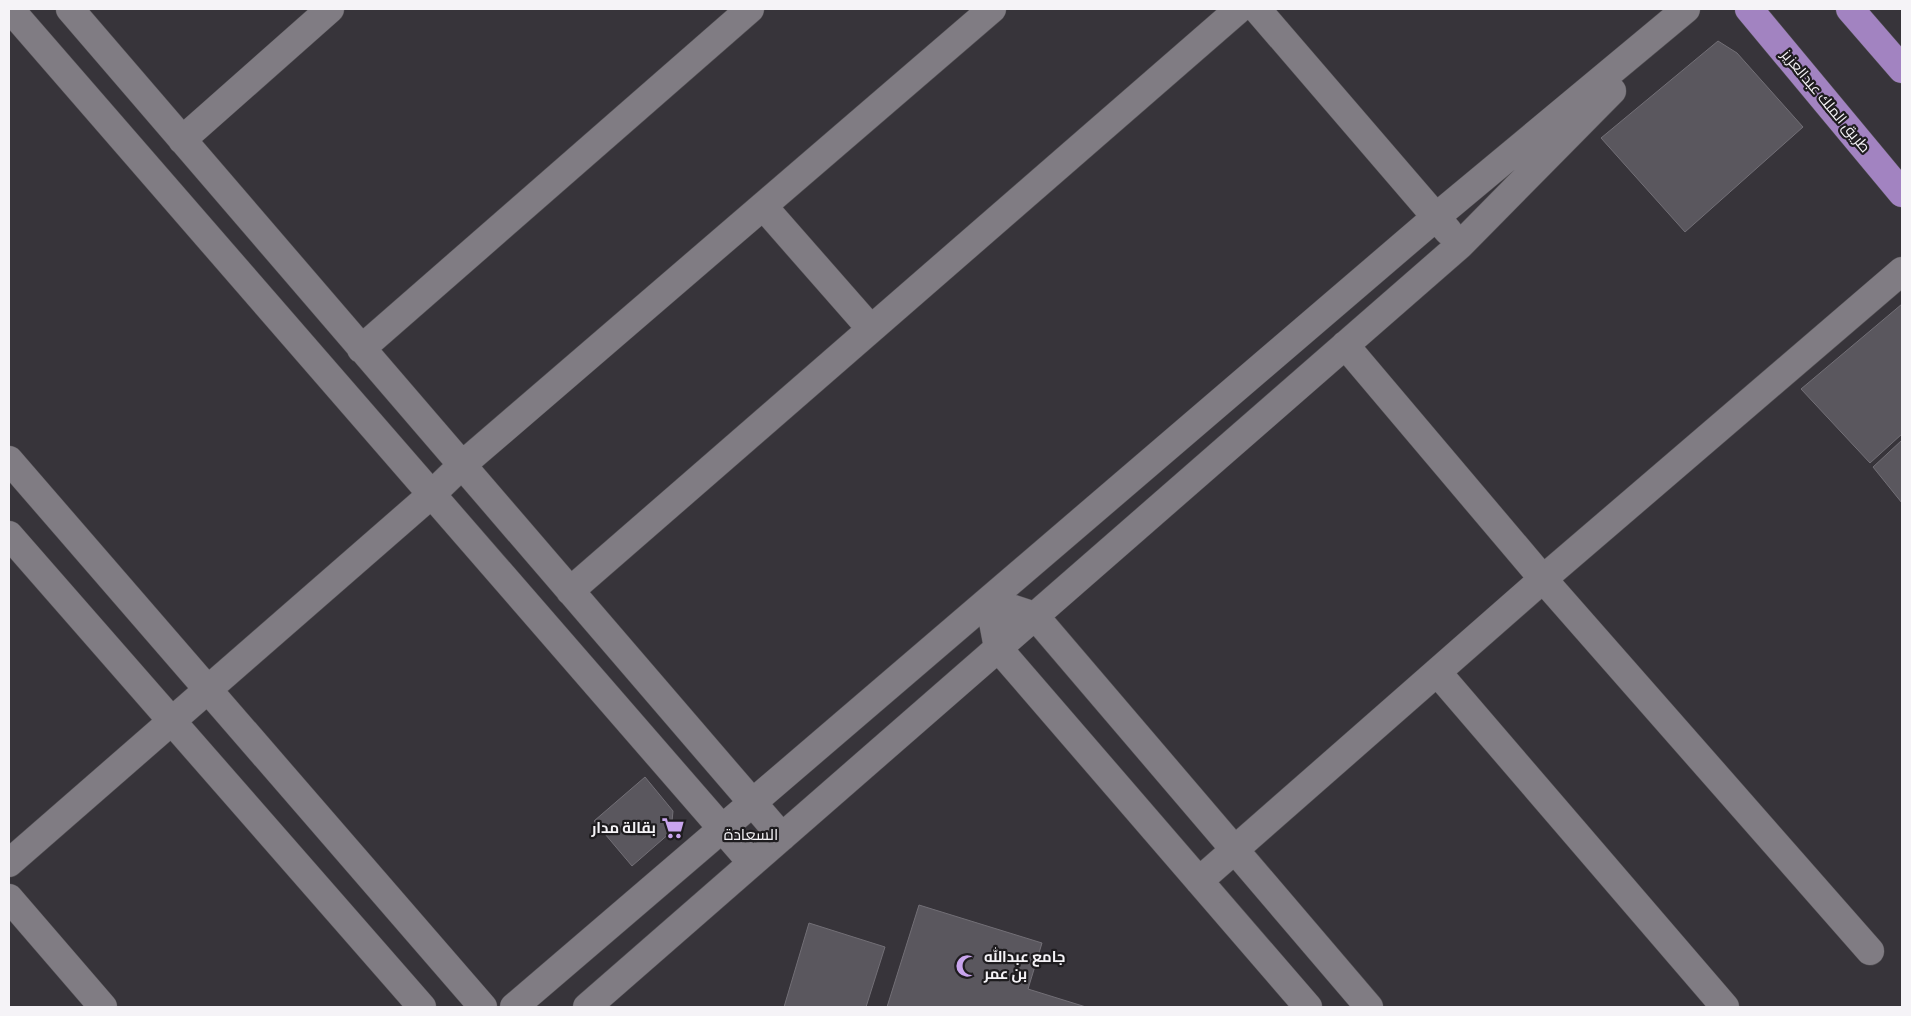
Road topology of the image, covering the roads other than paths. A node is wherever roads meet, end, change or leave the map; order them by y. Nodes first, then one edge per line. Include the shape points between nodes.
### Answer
1 (10, 9) edge
2 (70, 9) edge
3 (330, 9) edge
4 (750, 9) edge
5 (992, 9) edge
6 (1239, 9) edge
7 (1257, 9) edge
8 (1686, 9) edge
9 (1693, 9) edge
10 (1749, 9) edge
11 (1850, 9) edge
12 (1902, 69) edge
13 (182, 140) junction
14 (1902, 193) edge
15 (763, 206) junction
16 (1436, 217) junction
17 (1460, 245) junction
18 (1902, 271) edge
19 (871, 329) junction
20 (1345, 345) junction
21 (361, 348) junction
22 (9, 460) edge
23 (462, 465) junction
24 (432, 494) junction
25 (9, 535) edge
26 (1543, 579) junction
27 (570, 590) junction
28 (989, 602) junction
29 (1035, 616) junction
30 (998, 648) junction
31 (1437, 672) junction
32 (208, 689) junction
33 (172, 722) junction
34 (753, 803) junction
35 (723, 829) junction
36 (782, 837) junction
37 (1235, 850) junction
38 (9, 862) edge
39 (752, 863) junction
40 (1199, 881) junction
41 (9, 898) edge
42 (1870, 951) dead end
43 (104, 1007) edge
44 (422, 1007) edge
45 (484, 1007) edge
46 (514, 1007) edge
47 (587, 1007) edge
48 (1308, 1007) edge
49 (1369, 1007) edge
50 (1725, 1007) edge

1 - 24 street
2 - 13 street
3 - 13 street
4 - 21 street
5 - 15 street
6 - 19 street
7 - 16 street
8 - 16 street
9 - 17 street
10 - 14 highway, طريق الملك عبدالعزيز
11 - 12 highway
13 - 21 street
15 - 19 street
15 - 23 street
16 - 17 street
16 - 28 street
17 - 20 street
18 - 26 street
19 - 27 street
20 - 26 street
20 - 29 street
21 - 23 street
22 - 32 street
23 - 24 street
23 - 27 street
24 - 32 street
24 - 35 street
25 - 33 street
26 - 31 street
26 - 42 street
27 - 34 street
28 - 29 street
28 - 30 street
28 - 34 street
29 - 30 street
29 - 37 street
30 - 36 street
30 - 40 street
31 - 37 street
31 - 50 street
32 - 33 street
32 - 45 street
33 - 38 street
33 - 44 street
34 - 35 street
34 - 36 street
35 - 39 street
35 - 46 street
36 - 39 street
37 - 40 street
37 - 49 street
39 - 47 street
40 - 48 street
41 - 43 street

